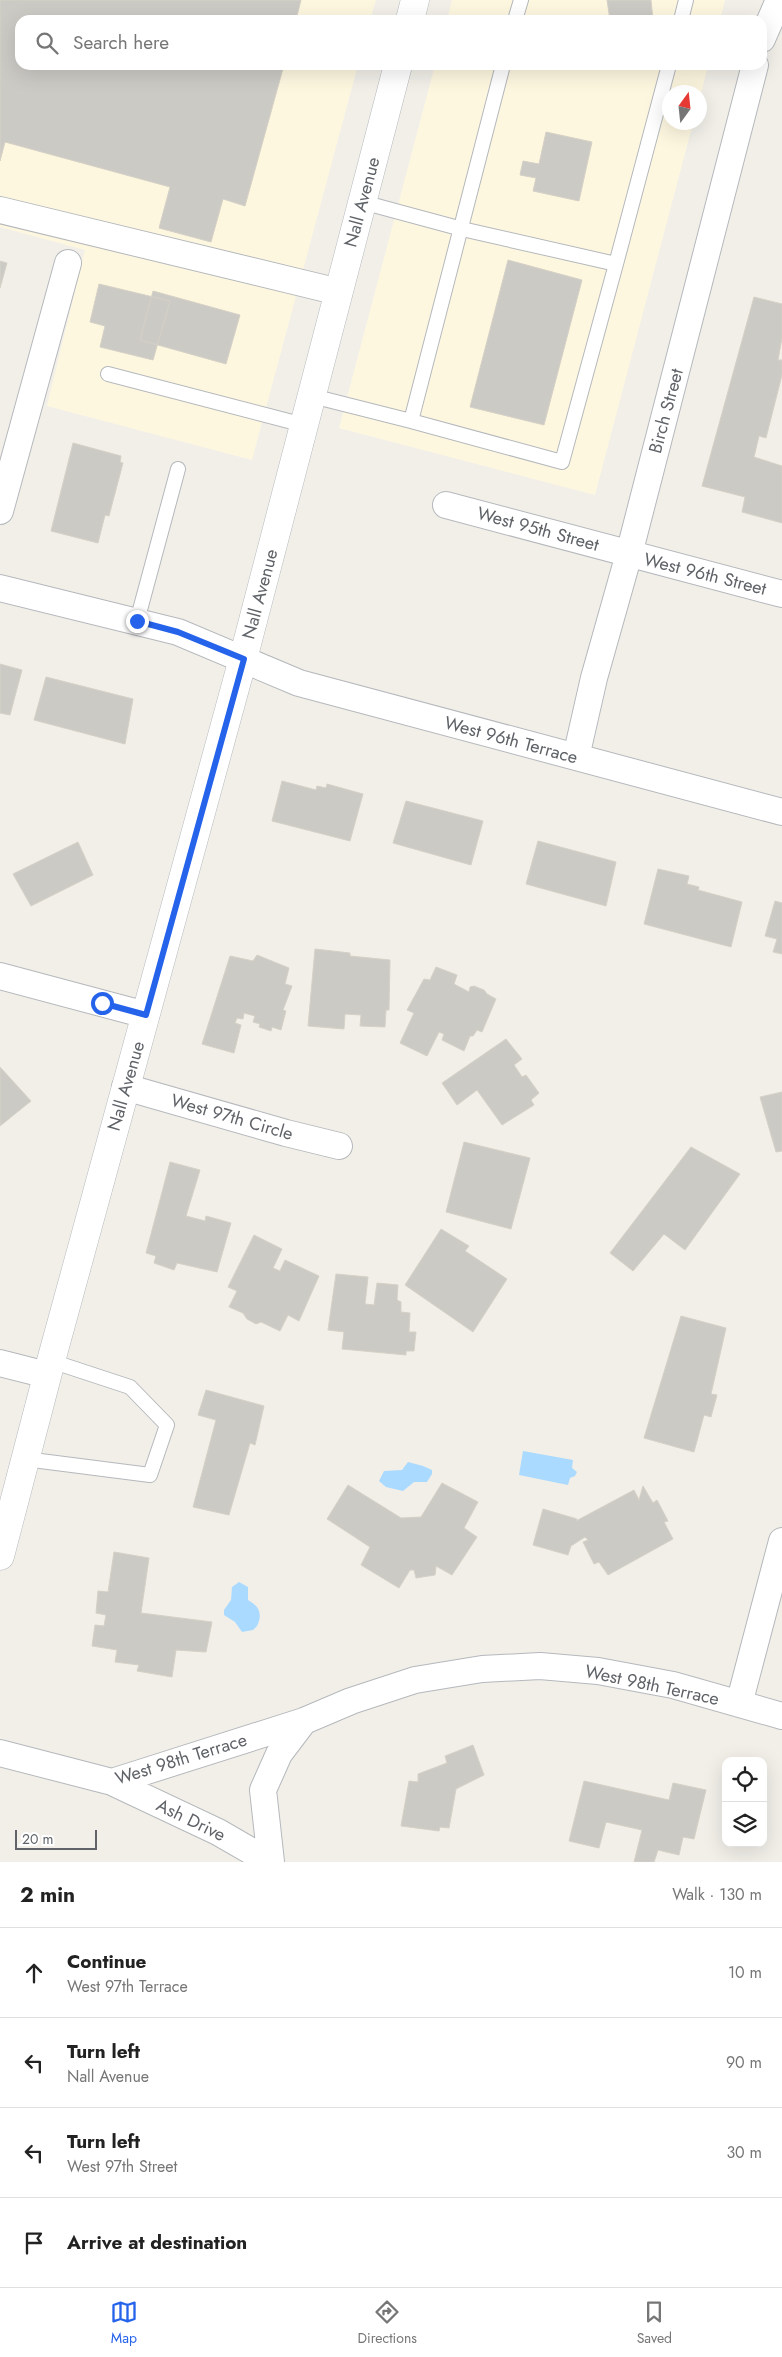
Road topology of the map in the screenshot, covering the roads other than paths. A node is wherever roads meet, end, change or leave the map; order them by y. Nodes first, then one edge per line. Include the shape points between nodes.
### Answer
1 (415, 0) edge
2 (521, 0) edge
3 (686, 0) edge
4 (779, 0) edge
5 (411, 15) edge
6 (516, 15) edge
7 (682, 15) edge
8 (767, 28) edge
9 (397, 70) edge
10 (502, 70) edge
11 (668, 70) edge
12 (754, 70) edge
13 (362, 202) junction
14 (0, 210) edge
15 (462, 229) junction
16 (68, 263) dead end
17 (616, 264) junction
18 (339, 292) junction
19 (108, 374) dead end
20 (312, 396) junction
21 (411, 421) junction
22 (304, 425) junction
23 (178, 470) dead end
24 (446, 504) dead end
25 (0, 511) edge
26 (629, 554) junction
27 (0, 588) edge
28 (782, 594) edge
29 (137, 621) junction
30 (244, 659) junction
31 (576, 757) junction
32 (782, 812) edge
33 (0, 976) edge
34 (146, 1015) junction
35 (125, 1087) junction
36 (338, 1146) dead end
37 (0, 1363) edge
38 (49, 1368) junction
39 (25, 1459) junction
40 (782, 1541) edge
41 (0, 1556) edge
42 (739, 1704) junction
43 (782, 1716) edge
44 (304, 1721) junction
45 (0, 1753) edge
46 (112, 1782) junction
47 (270, 1862) edge

1 - 5 main road
2 - 6 lane
3 - 7 lane
4 - 8 street
9 - 13 main road, Nall Avenue
10 - 15 lane
11 - 17 lane
12 - 26 street, Birch Street
13 - 15 lane
13 - 18 main road, Nall Avenue
14 - 18 street
15 - 17 lane
15 - 21 lane
16 - 25 street
17 - 21 lane via 562,462
18 - 20 main road, Nall Avenue
19 - 22 lane
20 - 21 lane
20 - 22 main road, Nall Avenue
22 - 30 main road, Nall Avenue
23 - 29 lane
24 - 26 street, West 95th Street
26 - 28 street, West 96th Street
26 - 31 street, Birch Street via 594,678
27 - 29 street, West 96th Terrace
29 - 30 street, West 96th Terrace via 178,632
30 - 31 street, West 96th Terrace via 299,683
30 - 34 main road, Nall Avenue
31 - 32 street, West 96th Terrace
33 - 34 street
34 - 35 main road, Nall Avenue
35 - 36 street, West 97th Circle
35 - 38 main road, Nall Avenue
37 - 38 street
38 - 39 main road, Nall Avenue
38 - 39 lane via 130,1387 166,1425 150,1475
39 - 41 main road, Nall Avenue
40 - 42 street, West 98th Terrace
42 - 43 street, West 98th Terrace
42 - 44 street, West 98th Terrace via 598,1671 540,1666 482,1669 415,1680 351,1700
44 - 46 street, West 98th Terrace
44 - 47 street, West 98th Terrace via 279,1754 263,1790
45 - 46 street, West 98th Terrace
46 - 47 street, Ash Drive via 218,1832

